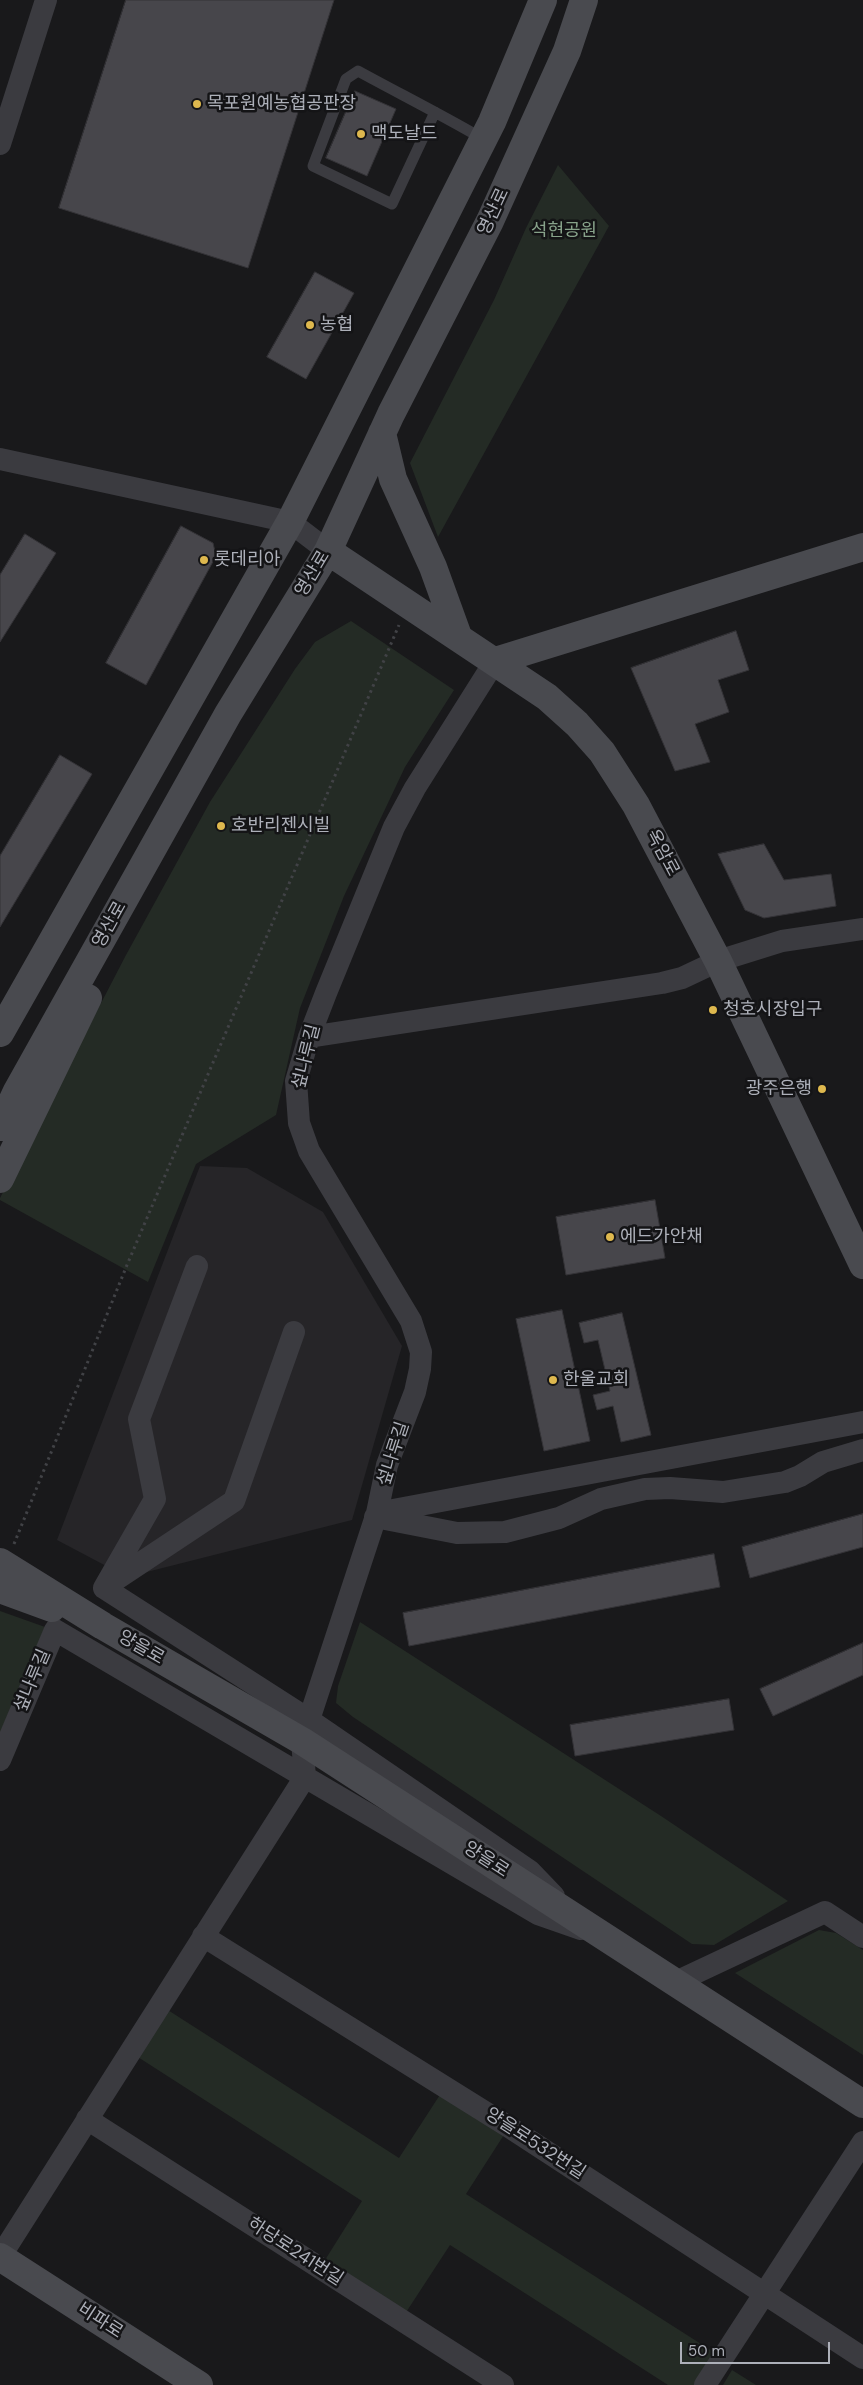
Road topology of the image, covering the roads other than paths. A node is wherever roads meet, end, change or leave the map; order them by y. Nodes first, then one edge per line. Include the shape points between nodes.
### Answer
1 (46, 0) edge
2 (543, 0) edge
3 (584, 0) edge
4 (435, 112) junction
5 (483, 139) junction
6 (0, 144) edge
7 (382, 433) junction
8 (0, 459) edge
9 (290, 522) junction
10 (863, 547) edge
11 (328, 551) junction
12 (458, 636) junction
13 (495, 661) junction
14 (228, 714) junction
15 (863, 929) edge
16 (718, 961) junction
17 (0, 1033) edge
18 (309, 1037) junction
19 (0, 1127) edge
20 (0, 1179) edge
21 (863, 1265) edge
22 (197, 1266) dead end
23 (294, 1332) dead end
24 (863, 1422) edge
25 (863, 1450) edge
26 (376, 1515) junction
27 (3, 1559) edge
28 (104, 1588) junction
29 (0, 1589) edge
30 (103, 1626) junction
31 (305, 1730) junction
32 (0, 1760) edge
33 (305, 1777) junction
34 (203, 1936) junction
35 (863, 1937) edge
36 (610, 1939) junction
37 (676, 1982) junction
38 (863, 2104) edge
39 (88, 2119) junction
40 (863, 2142) edge
41 (0, 2257) edge
42 (764, 2294) junction
43 (863, 2358) edge
44 (199, 2385) edge
45 (503, 2385) edge
46 (705, 2385) edge

1 - 6 street
2 - 5 street
3 - 7 street, 영산로 via 567,50 490,221
4 - 4 lane via 358,71 346,79 313,166 392,204
4 - 5 lane
5 - 9 street
7 - 11 street, 영산로
7 - 12 street via 393,479 433,567
8 - 9 street
9 - 11 street
9 - 17 street
10 - 13 street
11 - 12 street, 옥암로
11 - 14 street, 영산로
12 - 13 street, 옥암로
13 - 16 street, 옥암로 via 547,697 602,752 636,805
13 - 18 street, 섶나루길 via 394,826
14 - 19 street, 영산로 via 17,1091
14 - 20 street
15 - 16 street via 782,941
16 - 18 street via 682,978 662,983
16 - 21 street, 옥암로
18 - 26 street, 섶나루길 via 296,1081 299,1123 309,1150 411,1321 421,1352 415,1392 387,1466
22 - 28 street via 139,1419 155,1499
23 - 28 street via 234,1501
24 - 26 street
25 - 26 street via 823,1462 785,1482 723,1492 644,1489 601,1499 559,1518 505,1532 457,1533
26 - 31 street, 섶나루길
27 - 30 street, 양을로
28 - 31 street
29 - 30 street
30 - 31 street, 양을로
31 - 33 street
31 - 36 street, 양을로
32 - 33 street, 섶나루길 via 55,1630
33 - 34 street
33 - 36 street via 538,1914
34 - 39 street
34 - 42 street, 양을로532번길 via 501,2122
35 - 37 street via 825,1912
36 - 37 street, 양을로
37 - 38 street, 양을로
39 - 41 street
39 - 45 street, 하당로241번길
40 - 42 street
41 - 44 street, 비파로
42 - 43 street, 양을로532번길
42 - 46 street

